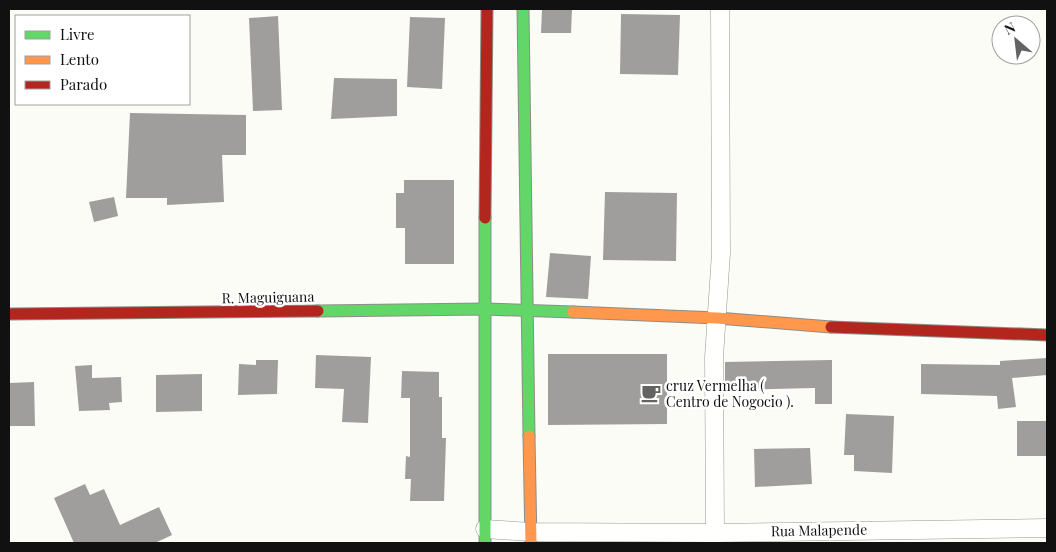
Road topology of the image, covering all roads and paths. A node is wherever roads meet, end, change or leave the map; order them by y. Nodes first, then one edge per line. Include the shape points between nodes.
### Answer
1 (486, 9) edge
2 (523, 9) edge
3 (720, 9) edge
4 (484, 309) junction
5 (528, 313) junction
6 (9, 314) edge
7 (717, 318) junction
8 (1047, 335) edge
9 (1047, 528) edge
10 (715, 533) junction
11 (485, 536) edge
12 (531, 538) edge

1 - 4 street
2 - 5 street
3 - 7 street via 721,254
4 - 5 street, R. Maguiguana
4 - 6 street, R. Maguiguana
4 - 11 street
5 - 7 street, R. Maguiguana
5 - 12 street
7 - 8 street, R. Maguiguana via 843,328
7 - 10 street via 714,357
9 - 10 street, Rua Malapende
10 - 12 street, Rua Malapende
11 - 12 street, Rua Malapende

